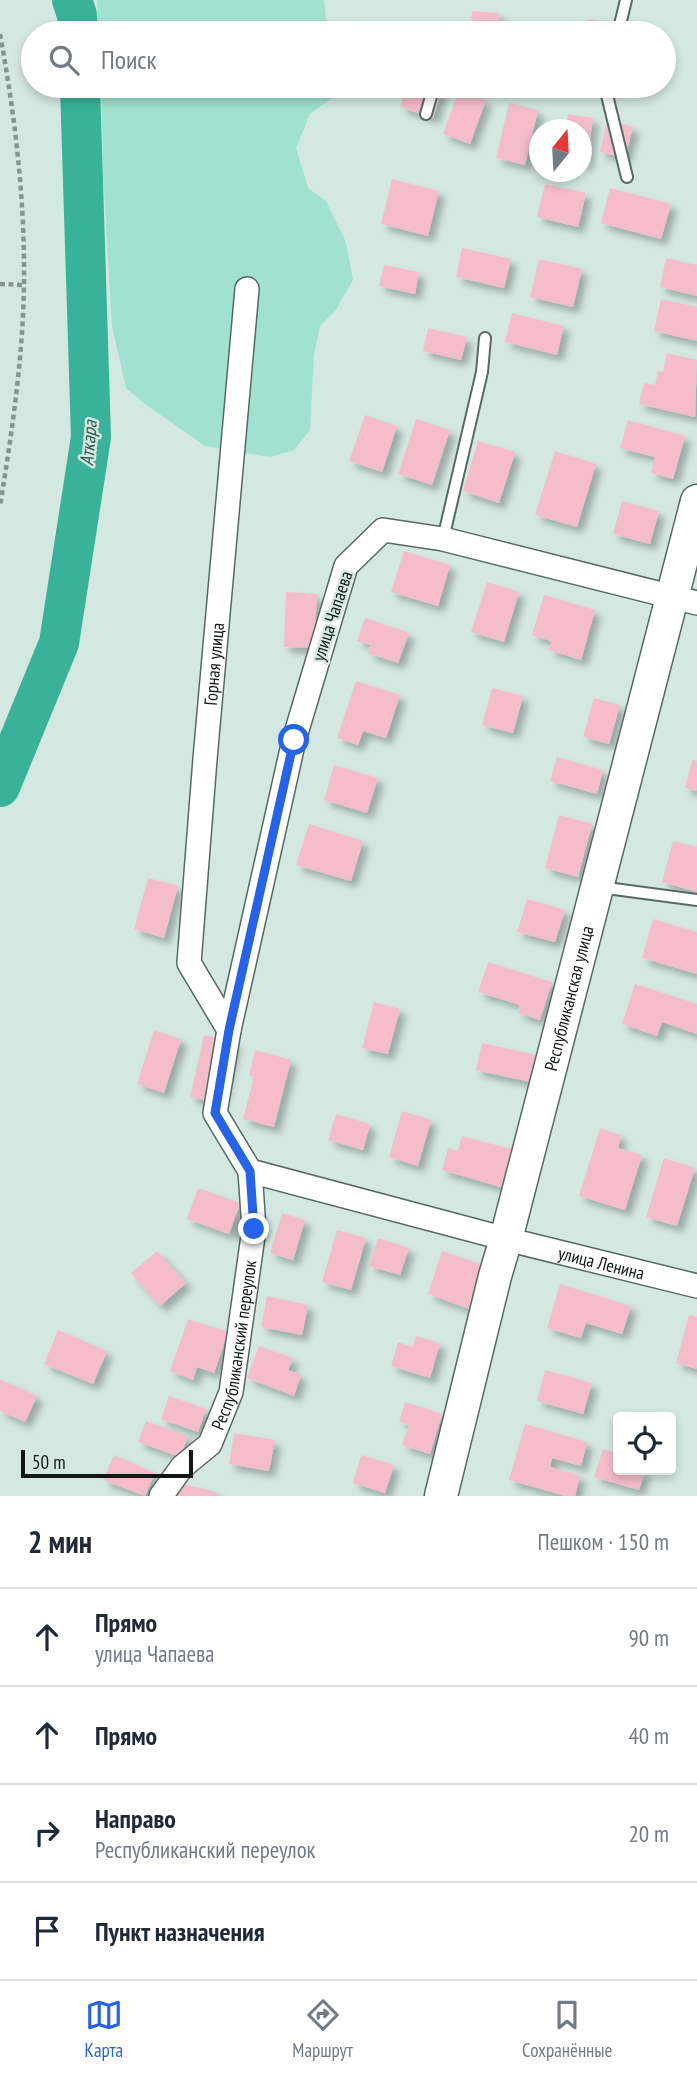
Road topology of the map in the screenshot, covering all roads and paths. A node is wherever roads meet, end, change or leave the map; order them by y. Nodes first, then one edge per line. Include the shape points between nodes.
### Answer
1 (626, 0) edge
2 (621, 21) edge
3 (0, 34) edge
4 (431, 98) edge
5 (608, 98) edge
6 (426, 114) dead end
7 (627, 177) dead end
8 (0, 284) edge
9 (24, 285) junction
10 (247, 289) dead end
11 (485, 338) dead end
12 (697, 501) edge
13 (0, 506) edge
14 (443, 539) junction
15 (685, 600) edge
16 (597, 887) junction
17 (697, 900) edge
18 (229, 1030) junction
19 (250, 1171) junction
20 (506, 1240) junction
21 (697, 1286) edge
22 (160, 1496) edge
23 (442, 1496) edge

1 - 2 lane
3 - 9 path via 22,192
4 - 6 lane
5 - 7 lane
8 - 9 path
9 - 13 path via 14,420
10 - 18 street, Горная улица via 189,963
11 - 14 lane via 482,372
12 - 15 street, Республиканская улица
14 - 15 street, улица Чапаева
14 - 18 street, улица Чапаева via 383,530 346,566 294,740
15 - 16 street, Республиканская улица
16 - 17 lane
16 - 20 street, Республиканская улица
18 - 19 street via 215,1113
19 - 20 street, улица Ленина
19 - 22 street, Республиканский переулок via 254,1229 231,1392 210,1444 182,1467
20 - 21 street, улица Ленина
20 - 23 street, Республиканская улица

